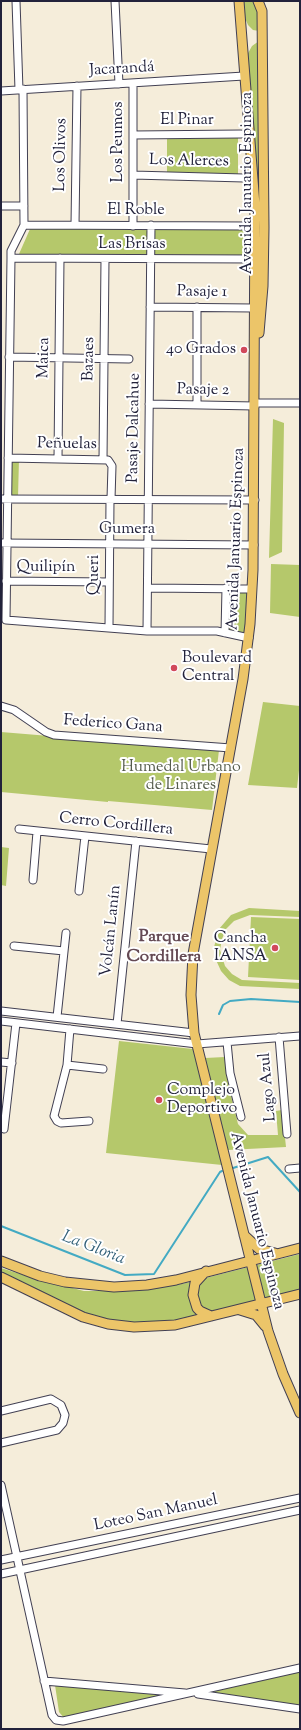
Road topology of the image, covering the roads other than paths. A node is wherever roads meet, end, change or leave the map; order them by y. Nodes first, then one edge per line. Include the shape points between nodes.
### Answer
1 (16, 1) edge
2 (115, 1) edge
3 (239, 1) edge
4 (258, 1) edge
5 (262, 1) edge
6 (262, 11) junction
7 (244, 76) junction
8 (133, 83) junction
9 (119, 84) junction
10 (77, 86) junction
11 (21, 90) junction
12 (1, 91) edge
13 (241, 134) dead end
14 (133, 135) junction
15 (133, 175) junction
16 (244, 178) dead end
17 (1, 206) edge
18 (24, 206) junction
19 (24, 225) junction
20 (75, 225) junction
21 (151, 225) junction
22 (133, 226) junction
23 (248, 226) dead end
24 (10, 258) junction
25 (60, 258) junction
26 (105, 259) junction
27 (151, 259) junction
28 (254, 259) junction
29 (150, 307) junction
30 (197, 307) junction
31 (253, 308) junction
32 (9, 356) junction
33 (59, 358) junction
34 (104, 359) junction
35 (129, 359) dead end
36 (255, 366) junction
37 (1, 367) edge
38 (9, 367) junction
39 (300, 403) edge
40 (149, 404) junction
41 (197, 405) junction
42 (255, 405) junction
43 (5, 413) edge
44 (6, 456) edge
45 (58, 459) junction
46 (103, 460) junction
47 (4, 499) edge
48 (111, 499) junction
49 (148, 500) junction
50 (255, 500) junction
51 (4, 543) edge
52 (110, 544) junction
53 (148, 544) junction
54 (254, 545) junction
55 (109, 582) junction
56 (5, 585) edge
57 (148, 588) junction
58 (226, 588) junction
59 (252, 589) junction
60 (109, 627) junction
61 (147, 631) junction
62 (225, 633) junction
63 (248, 638) junction
64 (1, 706) edge
65 (231, 748) junction
66 (19, 829) dead end
67 (37, 832) junction
68 (85, 836) junction
69 (136, 842) junction
70 (211, 849) junction
71 (33, 880) dead end
72 (79, 891) dead end
73 (66, 933) dead end
74 (14, 946) dead end
75 (64, 951) junction
76 (1, 1010) edge
77 (57, 1017) junction
78 (86, 1020) junction
79 (1, 1021) edge
80 (16, 1023) junction
81 (117, 1024) junction
82 (70, 1029) junction
83 (165, 1030) junction
84 (84, 1031) junction
85 (194, 1033) junction
86 (300, 1036) edge
87 (279, 1037) junction
88 (164, 1040) junction
89 (227, 1042) junction
90 (197, 1044) junction
91 (1, 1062) edge
92 (12, 1063) junction
93 (67, 1065) junction
94 (103, 1069) dead end
95 (3, 1114) edge
96 (241, 1117) dead end
97 (89, 1121) dead end
98 (4, 1129) dead end
99 (287, 1134) dead end
100 (300, 1168) edge
101 (289, 1169) dead end
102 (243, 1235) junction
103 (300, 1248) edge
104 (277, 1254) junction
105 (251, 1260) junction
106 (1, 1261) edge
107 (206, 1272) junction
108 (1, 1277) edge
109 (300, 1294) edge
110 (261, 1304) junction
111 (238, 1309) junction
112 (211, 1316) junction
113 (268, 1331) junction
114 (1, 1411) edge
115 (300, 1412) edge
116 (1, 1443) edge
117 (1, 1485) edge
118 (300, 1498) edge
119 (300, 1510) edge
120 (17, 1557) junction
121 (1, 1560) edge
122 (20, 1570) junction
123 (1, 1574) edge
124 (300, 1668) edge
125 (44, 1681) junction
126 (193, 1693) junction
127 (300, 1709) edge

1 - 11 street
2 - 9 street
3 - 7 main road, Avenida Januario Espinoza
4 - 6 main road, Avenida Januario Espinoza
5 - 6 street
6 - 36 main road, Avenida Januario Espinoza via 263,248
7 - 8 street, Jacarandá
7 - 28 main road, Avenida Januario Espinoza via 254,192
8 - 9 street, Jacarandá
8 - 14 street, Los Peumos
9 - 10 street, Jacarandá
10 - 11 street, Jacarandá
10 - 20 street, Los Olivos
11 - 12 street, Jacarandá
11 - 18 street
13 - 14 street, El Pinar
14 - 15 street, Los Peumos
15 - 16 street, Los Alerces
15 - 22 street, Los Peumos
17 - 18 street
18 - 19 street
19 - 20 street, El Roble
19 - 24 street
20 - 22 street, El Roble
21 - 22 street, El Roble
21 - 23 street, El Roble
21 - 27 street, Pasaje Dalcahue
24 - 25 street, Las Brisas
24 - 32 street
25 - 26 street, Las Brisas
25 - 33 street, Maica
26 - 27 street, Las Brisas
26 - 34 street, Bazaes
27 - 28 street, Las Brisas
27 - 29 street, Pasaje Dalcahue
28 - 31 main road, Avenida Januario Espinoza
29 - 30 street, Pasaje 1
29 - 40 street, Pasaje Dalcahue
30 - 31 street, Pasaje 1
30 - 41 street
31 - 36 main road, Avenida Januario Espinoza
32 - 33 street
32 - 38 street
33 - 34 street
33 - 45 street, Maica
34 - 35 street
34 - 46 street, Bazaes
36 - 42 main road, Avenida Januario Espinoza
37 - 38 street
38 - 43 street
39 - 42 street, Pasaje 2
40 - 41 street, Pasaje 2
40 - 49 street, Pasaje Dalcahue
41 - 42 street, Pasaje 2
42 - 50 main road, Avenida Januario Espinoza
43 - 44 street
44 - 45 street, Peñuelas
44 - 47 street
45 - 46 street, Peñuelas
46 - 48 street, Peñuelas via 111,463
47 - 48 street
47 - 51 street
48 - 49 street
48 - 52 street, Queri
49 - 50 street
49 - 53 street, Pasaje Dalcahue
50 - 54 main road, Avenida Januario Espinoza
51 - 52 street, Gumera
51 - 56 street
52 - 53 street, Gumera
52 - 55 street, Queri
53 - 54 street, Gumera
53 - 57 street, Pasaje Dalcahue
54 - 59 main road, Avenida Januario Espinoza
55 - 56 street, Quilipín
55 - 60 street, Queri
56 - 60 street via 6,620
57 - 58 street
57 - 61 street, Pasaje Dalcahue
58 - 59 street
58 - 62 street, Avenida Januario Espinoza
59 - 63 main road, Avenida Januario Espinoza
60 - 61 street
61 - 62 street
62 - 63 street
63 - 65 main road, Avenida Januario Espinoza
64 - 65 street, Federico Gana via 14,710 54,735
65 - 70 main road, Avenida Januario Espinoza
66 - 67 street, Cerro Cordillera
67 - 68 street, Cerro Cordillera
67 - 71 street
68 - 69 street, Cerro Cordillera
68 - 72 street
69 - 70 street, Cerro Cordillera
69 - 81 street, Volcán Lanín
70 - 85 main road, Avenida Januario Espinoza via 192,968
73 - 75 street
74 - 75 street
75 - 77 street
76 - 77 street
77 - 78 street
78 - 81 street
78 - 84 street
79 - 80 street
80 - 82 street
80 - 92 street
81 - 83 street
82 - 84 street
82 - 93 street
83 - 85 street
83 - 88 street
84 - 88 street
85 - 90 main road, Avenida Januario Espinoza
86 - 87 street
87 - 89 street
87 - 99 street, Lago Azul
88 - 90 street
89 - 90 street
89 - 96 street via 230,1073
90 - 102 main road, Avenida Januario Espinoza
91 - 92 street
92 - 95 street
93 - 94 street
93 - 97 street via 54,1112 55,1119 61,1123
95 - 98 street
100 - 101 street
102 - 104 main road via 259,1249
102 - 105 main road, Avenida Januario Espinoza
103 - 104 main road
104 - 105 main road
105 - 107 main road
105 - 110 main road, Avenida Januario Espinoza
106 - 107 main road via 40,1276 97,1286 146,1285
107 - 112 main road via 196,1283 193,1295 197,1308
108 - 112 main road via 83,1317 120,1326 161,1327
109 - 110 main road
110 - 111 main road
110 - 113 main road, Avenida Januario Espinoza
111 - 112 main road
111 - 113 main road via 256,1315
113 - 115 main road, Avenida Januario Espinoza
114 - 116 street via 51,1399 61,1405 65,1415 64,1423 58,1430
117 - 120 street
118 - 120 street, Loteo San Manuel
119 - 122 street, Loteo San Manuel
120 - 121 street, Loteo San Manuel
120 - 122 street
122 - 123 street, Loteo San Manuel
122 - 125 street
124 - 126 street
125 - 126 street
125 - 126 street via 52,1715 56,1720 63,1722
126 - 127 street

